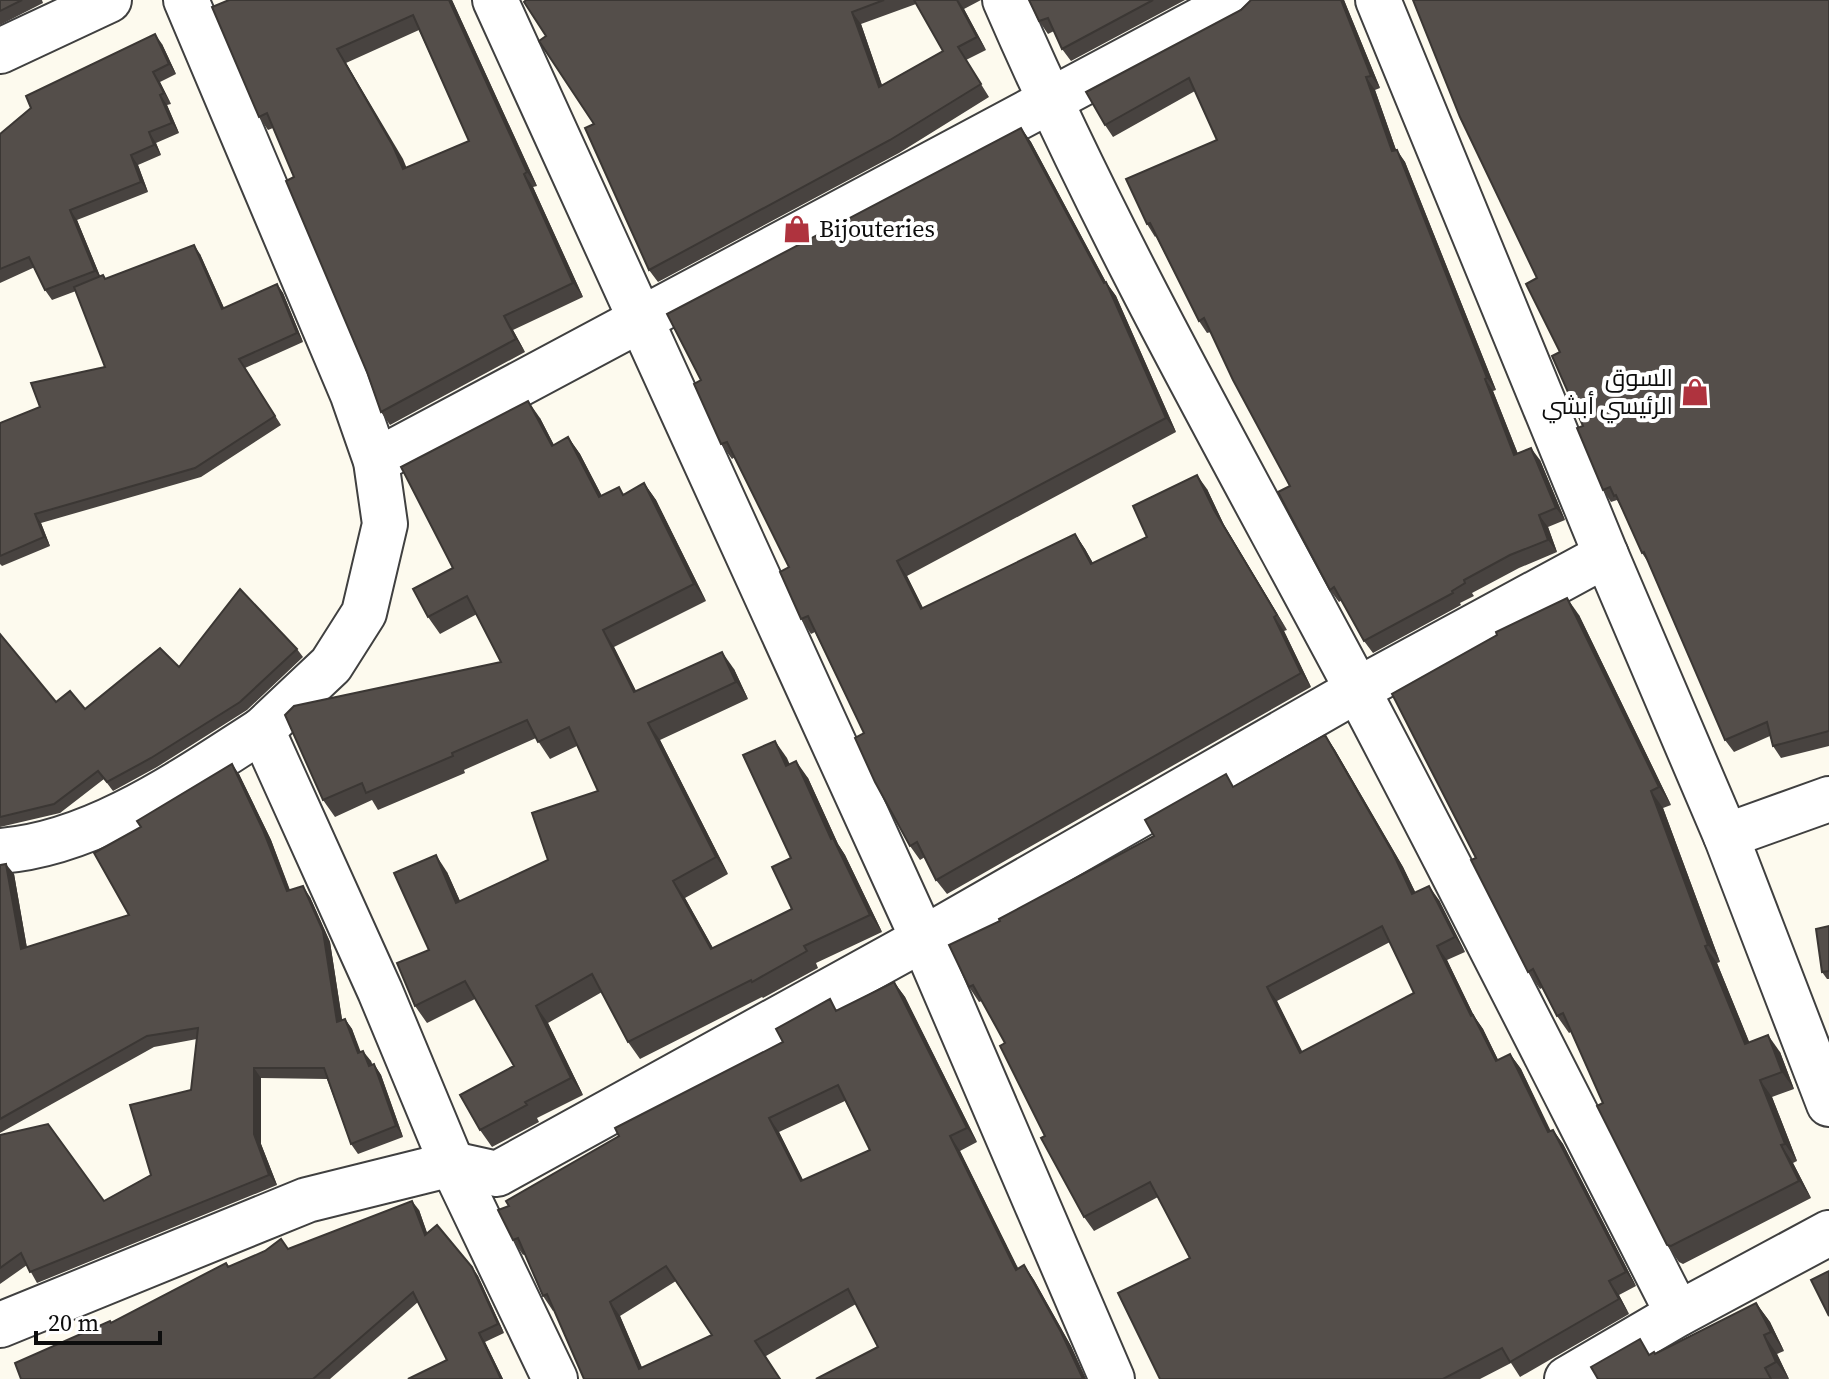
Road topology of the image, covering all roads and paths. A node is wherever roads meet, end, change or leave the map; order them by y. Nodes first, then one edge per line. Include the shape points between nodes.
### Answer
1 (109, 0) edge
2 (186, 0) edge
3 (495, 0) edge
4 (1005, 0) edge
5 (1238, 0) edge
6 (1378, 0) edge
7 (0, 51) edge
8 (1048, 100) junction
9 (640, 320) junction
10 (376, 461) junction
11 (1606, 555) junction
12 (1357, 690) junction
13 (262, 730) junction
14 (1829, 799) edge
15 (1726, 836) junction
16 (0, 851) edge
17 (923, 939) junction
18 (1829, 1104) edge
19 (452, 1164) junction
20 (1829, 1233) edge
21 (1678, 1314) junction
22 (0, 1325) edge
23 (555, 1379) edge
24 (1112, 1379) edge
25 (1567, 1379) edge

1 - 7 street
2 - 10 street
3 - 9 street
4 - 8 street
5 - 8 street
6 - 11 street
8 - 9 street
8 - 12 street via 1135,277
9 - 10 street
9 - 17 street
10 - 13 street via 385,524 364,613 331,665
11 - 12 street
11 - 15 street
12 - 17 street
12 - 21 street
13 - 16 street via 147,803 26,849
13 - 19 street
14 - 15 street
15 - 18 street
17 - 19 street via 497,1174
17 - 24 street
19 - 22 street via 307,1200
19 - 23 street
20 - 21 street
21 - 25 street

